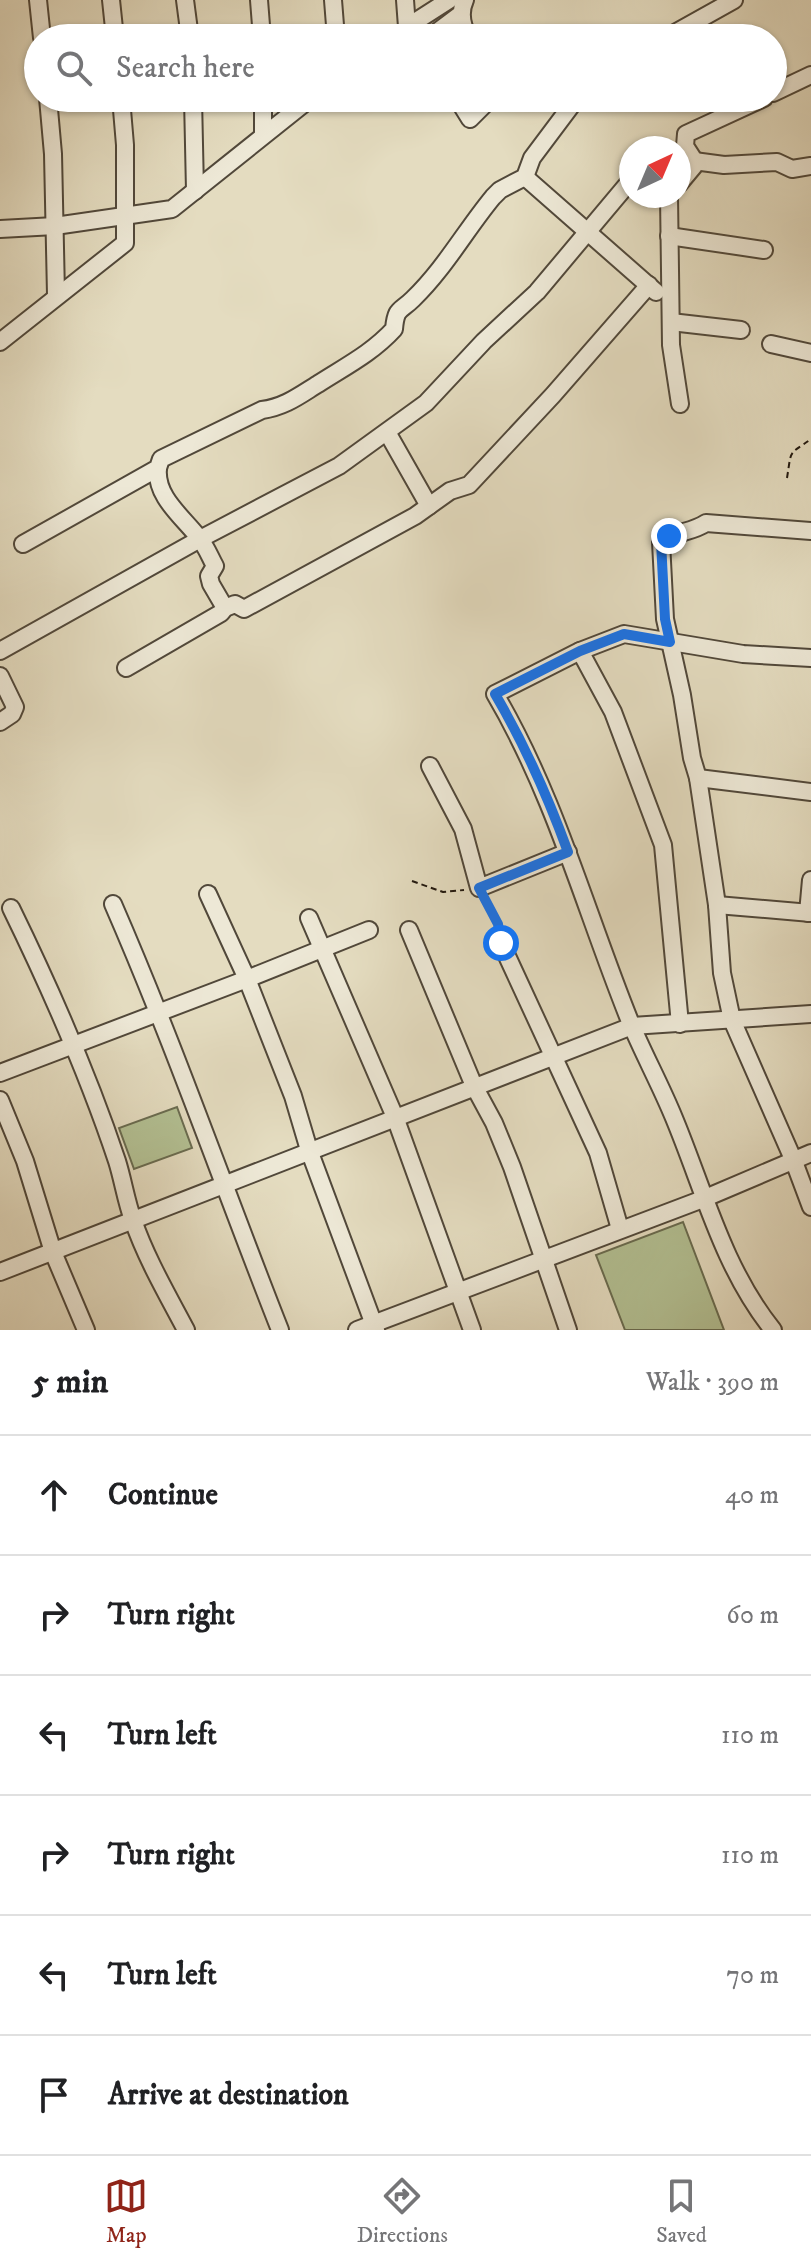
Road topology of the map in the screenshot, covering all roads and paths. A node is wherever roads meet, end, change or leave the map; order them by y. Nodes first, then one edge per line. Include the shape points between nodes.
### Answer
1 (38, 0) edge
2 (111, 0) edge
3 (185, 0) edge
4 (259, 0) edge
5 (333, 0) edge
6 (405, 0) edge
7 (449, 0) edge
8 (734, 0) edge
9 (463, 7) edge
10 (41, 24) edge
11 (114, 24) edge
12 (188, 24) edge
13 (261, 24) edge
14 (335, 24) edge
15 (404, 24) edge
16 (414, 24) edge
17 (444, 24) edge
18 (686, 24) edge
19 (811, 75) edge
20 (787, 86) edge
21 (49, 112) edge
22 (122, 112) edge
23 (193, 112) edge
24 (263, 112) edge
25 (293, 112) edge
26 (566, 112) edge
27 (734, 112) edge
28 (263, 135) junction
29 (686, 136) edge
30 (691, 160) edge
31 (811, 166) edge
32 (525, 177) junction
33 (195, 191) junction
34 (619, 195) edge
35 (669, 208) edge
36 (124, 217) junction
37 (55, 226) junction
38 (0, 229) edge
39 (588, 234) junction
40 (669, 236) junction
41 (764, 250) dead end
42 (649, 285) junction
43 (56, 295) junction
44 (671, 304) junction
45 (671, 322) junction
46 (741, 330) dead end
47 (0, 342) edge
48 (771, 344) dead end
49 (811, 353) edge
50 (680, 404) dead end
51 (387, 432) junction
52 (811, 439) edge
53 (158, 468) junction
54 (787, 478) dead end
55 (429, 506) junction
56 (811, 531) edge
57 (200, 539) junction
58 (23, 544) dead end
59 (225, 608) junction
60 (670, 642) junction
61 (0, 651) edge
62 (580, 651) junction
63 (811, 658) edge
64 (126, 668) dead end
65 (0, 676) edge
66 (0, 722) edge
67 (430, 766) dead end
68 (698, 778) junction
69 (811, 792) edge
70 (568, 852) junction
71 (811, 880) edge
72 (412, 881) dead end
73 (479, 888) junction
74 (208, 894) dead end
75 (113, 904) dead end
76 (717, 905) junction
77 (11, 908) dead end
78 (810, 913) edge
79 (309, 918) dead end
80 (369, 930) dead end
81 (409, 930) dead end
82 (501, 943) joint
83 (322, 949) junction
84 (247, 979) junction
85 (160, 1012) junction
86 (811, 1014) edge
87 (732, 1020) junction
88 (680, 1024) junction
89 (632, 1026) junction
90 (73, 1044) junction
91 (555, 1056) junction
92 (0, 1073) edge
93 (474, 1086) junction
94 (0, 1100) edge
95 (395, 1117) junction
96 (309, 1150) junction
97 (811, 1153) edge
98 (793, 1159) junction
99 (223, 1186) junction
100 (703, 1199) junction
101 (811, 1207) edge
102 (133, 1220) junction
103 (620, 1229) junction
104 (53, 1252) junction
105 (544, 1260) junction
106 (0, 1272) edge
107 (457, 1292) junction
108 (368, 1328) edge
109 (86, 1330) edge
110 (186, 1330) edge
111 (280, 1330) edge
112 (472, 1330) edge
113 (568, 1330) edge
114 (773, 1330) edge

1 - 10 street
2 - 11 street
3 - 12 street
4 - 13 street
5 - 14 street
6 - 15 street
7 - 16 street
8 - 18 street
9 - 17 street
19 - 20 street
21 - 37 street
22 - 36 street
23 - 33 street
24 - 28 street
25 - 28 street
26 - 32 street via 532,158
27 - 29 street
28 - 33 street
30 - 31 street via 724,165 777,162 792,169
32 - 39 street
32 - 53 street via 493,197 442,268 398,310 394,329 374,350 296,399 161,459
33 - 36 street via 172,209
34 - 39 street
35 - 40 street
36 - 37 street
36 - 43 street via 125,243
37 - 38 street
37 - 43 street
39 - 42 street
39 - 51 street via 426,403
40 - 41 street
40 - 44 street
42 - 44 street
42 - 55 street via 484,471
43 - 47 street
44 - 45 street
45 - 46 street
45 - 50 street
48 - 49 street
51 - 55 street
51 - 57 street via 339,466
52 - 54 path via 795,446
53 - 57 street via 157,479 172,508
53 - 58 street
55 - 59 street via 244,609 235,604
56 - 60 street via 706,523 661,542
57 - 59 street via 215,566 211,584
57 - 61 street
59 - 64 street
60 - 62 street via 624,634
60 - 63 street
60 - 68 street
62 - 70 street via 495,694 542,784
62 - 88 street via 613,712 663,845
65 - 66 street via 15,707
67 - 73 street via 463,829
68 - 69 street
68 - 76 street
70 - 73 street
70 - 89 street
71 - 78 street
72 - 73 path via 450,893
73 - 82 path via 498,924
74 - 84 street
75 - 85 street
76 - 78 street
76 - 87 street
77 - 90 street
79 - 83 street
80 - 83 street
81 - 93 street
82 - 91 street
83 - 84 street
83 - 95 street
84 - 85 street
84 - 96 street
85 - 90 street
85 - 99 street
86 - 87 street
87 - 88 street
87 - 98 street
88 - 89 street
89 - 91 street
89 - 100 street
90 - 92 street
90 - 102 street
91 - 93 street
91 - 103 street via 598,1153
93 - 95 street
93 - 105 street via 512,1167
94 - 104 street
95 - 96 street
95 - 107 street
96 - 99 street
96 - 108 street
97 - 98 street
98 - 100 street
98 - 101 street
99 - 102 street
99 - 111 street
100 - 103 street
100 - 114 street via 753,1305
102 - 104 street
102 - 110 street
103 - 105 street
104 - 106 street
104 - 109 street
105 - 107 street
105 - 113 street
107 - 108 street
107 - 112 street

